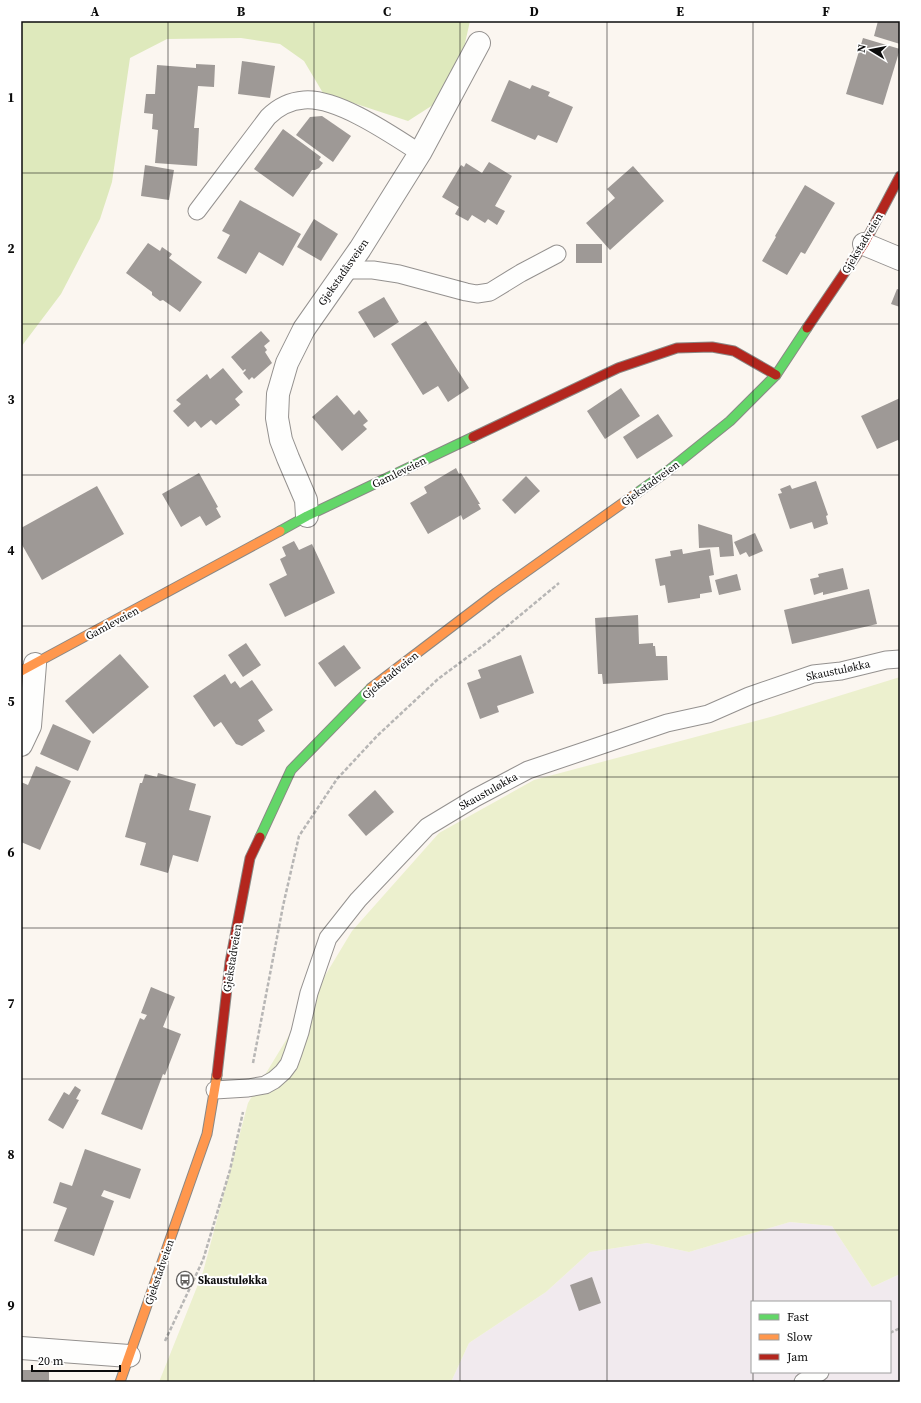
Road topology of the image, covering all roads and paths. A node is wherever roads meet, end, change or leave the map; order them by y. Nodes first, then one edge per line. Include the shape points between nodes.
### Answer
1 (479, 43) dead end
2 (420, 153) junction
3 (900, 176) edge
4 (197, 211) dead end
5 (864, 244) junction
6 (557, 254) dead end
7 (900, 259) edge
8 (346, 270) junction
9 (776, 375) junction
10 (307, 516) junction
11 (563, 580) dead end
12 (900, 660) edge
13 (28, 668) edge
14 (21, 745) edge
15 (251, 1069) dead end
16 (215, 1090) junction
17 (244, 1110) dead end
18 (900, 1328) edge
19 (891, 1332) edge
20 (162, 1347) dead end
21 (21, 1348) edge
22 (129, 1356) junction
23 (818, 1373) edge
24 (120, 1382) edge
25 (803, 1382) edge

1 - 2 street, Gjekstadåsveien
2 - 4 lane via 368,121 341,109 321,101 298,101 277,108 268,116
2 - 8 street, Gjekstadåsveien
3 - 5 street, Gjekstadveien
5 - 7 street
5 - 9 street, Gjekstadveien
6 - 8 lane via 521,272 490,292 477,294 399,274 373,270
8 - 10 street, Gjekstadåsveien via 300,336 287,363 278,394 277,418 281,440 306,500
9 - 10 street, Gamleveien via 734,351 712,347 677,348 618,368
9 - 16 street, Gjekstadveien via 730,421 670,470 496,593 368,690 291,770 250,858 230,962
10 - 13 street, Gamleveien
11 - 15 path via 488,642 438,679 377,736 337,779 299,836
12 - 16 lane, Skaustuløkka via 886,660 841,671 813,674 749,696 708,714 667,723 598,745 528,770 428,827 358,900 328,938 309,993 293,1053 283,1072 265,1085
13 - 14 street, Gamleveien via 30,726
16 - 22 street, Gjekstadveien via 207,1134
17 - 20 path via 230,1170 203,1260
18 - 19 path
21 - 22 street
22 - 24 street, Gjekstadveien
23 - 25 lane

